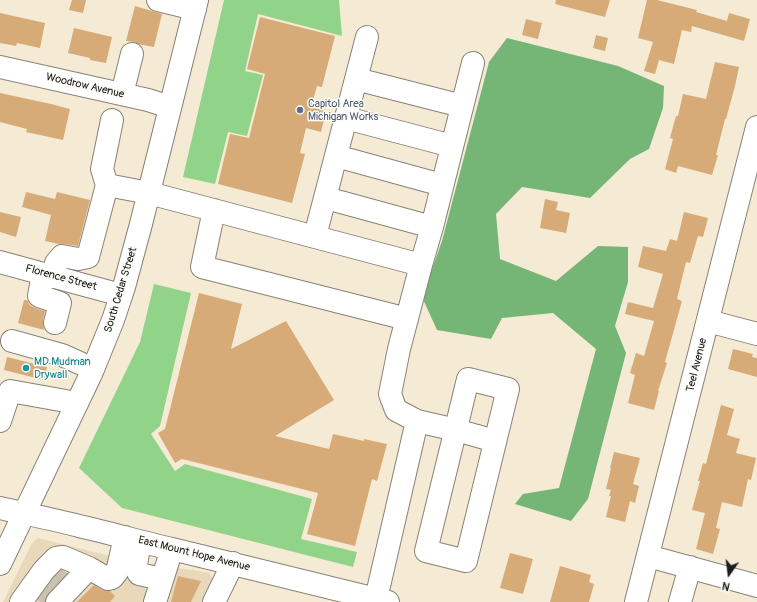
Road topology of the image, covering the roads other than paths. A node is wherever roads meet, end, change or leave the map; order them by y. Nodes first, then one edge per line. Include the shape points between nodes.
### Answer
1 (157, 0) edge
2 (196, 5) edge
3 (367, 37) dead end
4 (132, 54) dead end
5 (473, 64) dead end
6 (0, 67) edge
7 (356, 79) junction
8 (122, 94) junction
9 (462, 106) junction
10 (170, 107) junction
11 (346, 118) junction
12 (112, 120) dead end
13 (757, 127) edge
14 (452, 146) junction
15 (336, 156) junction
16 (107, 185) junction
17 (442, 185) junction
18 (149, 193) junction
19 (326, 198) junction
20 (214, 210) junction
21 (432, 227) junction
22 (315, 236) junction
23 (0, 262) edge
24 (421, 265) junction
25 (48, 275) junction
26 (121, 294) junction
27 (407, 319) junction
28 (708, 322) junction
29 (55, 323) dead end
30 (757, 334) edge
31 (12, 341) dead end
32 (93, 369) junction
33 (78, 403) junction
34 (0, 421) edge
35 (417, 421) junction
36 (456, 430) junction
37 (496, 441) junction
38 (0, 508) edge
39 (24, 513) junction
40 (133, 539) junction
41 (172, 549) junction
42 (648, 556) junction
43 (0, 564) edge
44 (233, 564) junction
45 (690, 567) junction
46 (89, 568) junction
47 (162, 580) junction
48 (757, 586) edge
49 (52, 588) edge
50 (382, 600) edge
51 (21, 602) edge
52 (155, 602) edge
53 (214, 602) edge
54 (636, 602) edge
55 (680, 602) edge

1 - 2 street
2 - 10 street, South Cedar Street
3 - 7 street
4 - 8 street
5 - 9 street
6 - 8 street, Woodrow Avenue
7 - 9 street
7 - 11 street
8 - 10 street, Woodrow Avenue
9 - 14 street
10 - 18 street, South Cedar Street
11 - 14 street
11 - 15 street
12 - 16 street via 102,169
13 - 28 street, Teel Avenue
14 - 17 street
15 - 17 street
15 - 19 street
16 - 18 street
16 - 25 street via 88,257 78,259 62,256
17 - 21 street
18 - 20 street
18 - 26 street, South Cedar Street
19 - 21 street
19 - 22 street
20 - 22 street
20 - 27 street via 202,267
21 - 24 street
22 - 24 street
23 - 25 street, Florence Street
24 - 27 street
25 - 26 street, Florence Street
25 - 29 street via 39,296 60,302
26 - 32 street, South Cedar Street
27 - 35 street via 390,394 396,410
28 - 30 street
28 - 42 street, Teel Avenue
31 - 32 street via 62,355
32 - 33 street, South Cedar Street
33 - 34 street via 10,391
33 - 39 street, South Cedar Street
35 - 36 street
35 - 50 street
36 - 37 street
36 - 37 street via 468,379 508,389
36 - 37 street via 426,551 466,561
38 - 39 street, East Mount Hope Avenue
39 - 40 street, East Mount Hope Avenue
39 - 43 street, South Cedar Street
40 - 41 street, East Mount Hope Avenue
40 - 46 street via 112,578 108,579
40 - 47 street via 139,574
41 - 44 street, East Mount Hope Avenue
41 - 47 street
42 - 45 street
42 - 54 street, Teel Avenue
44 - 50 street, East Mount Hope Avenue
44 - 53 street
45 - 48 street
45 - 55 street
46 - 49 street
46 - 49 street via 62,557 56,558
47 - 52 street
49 - 51 street

